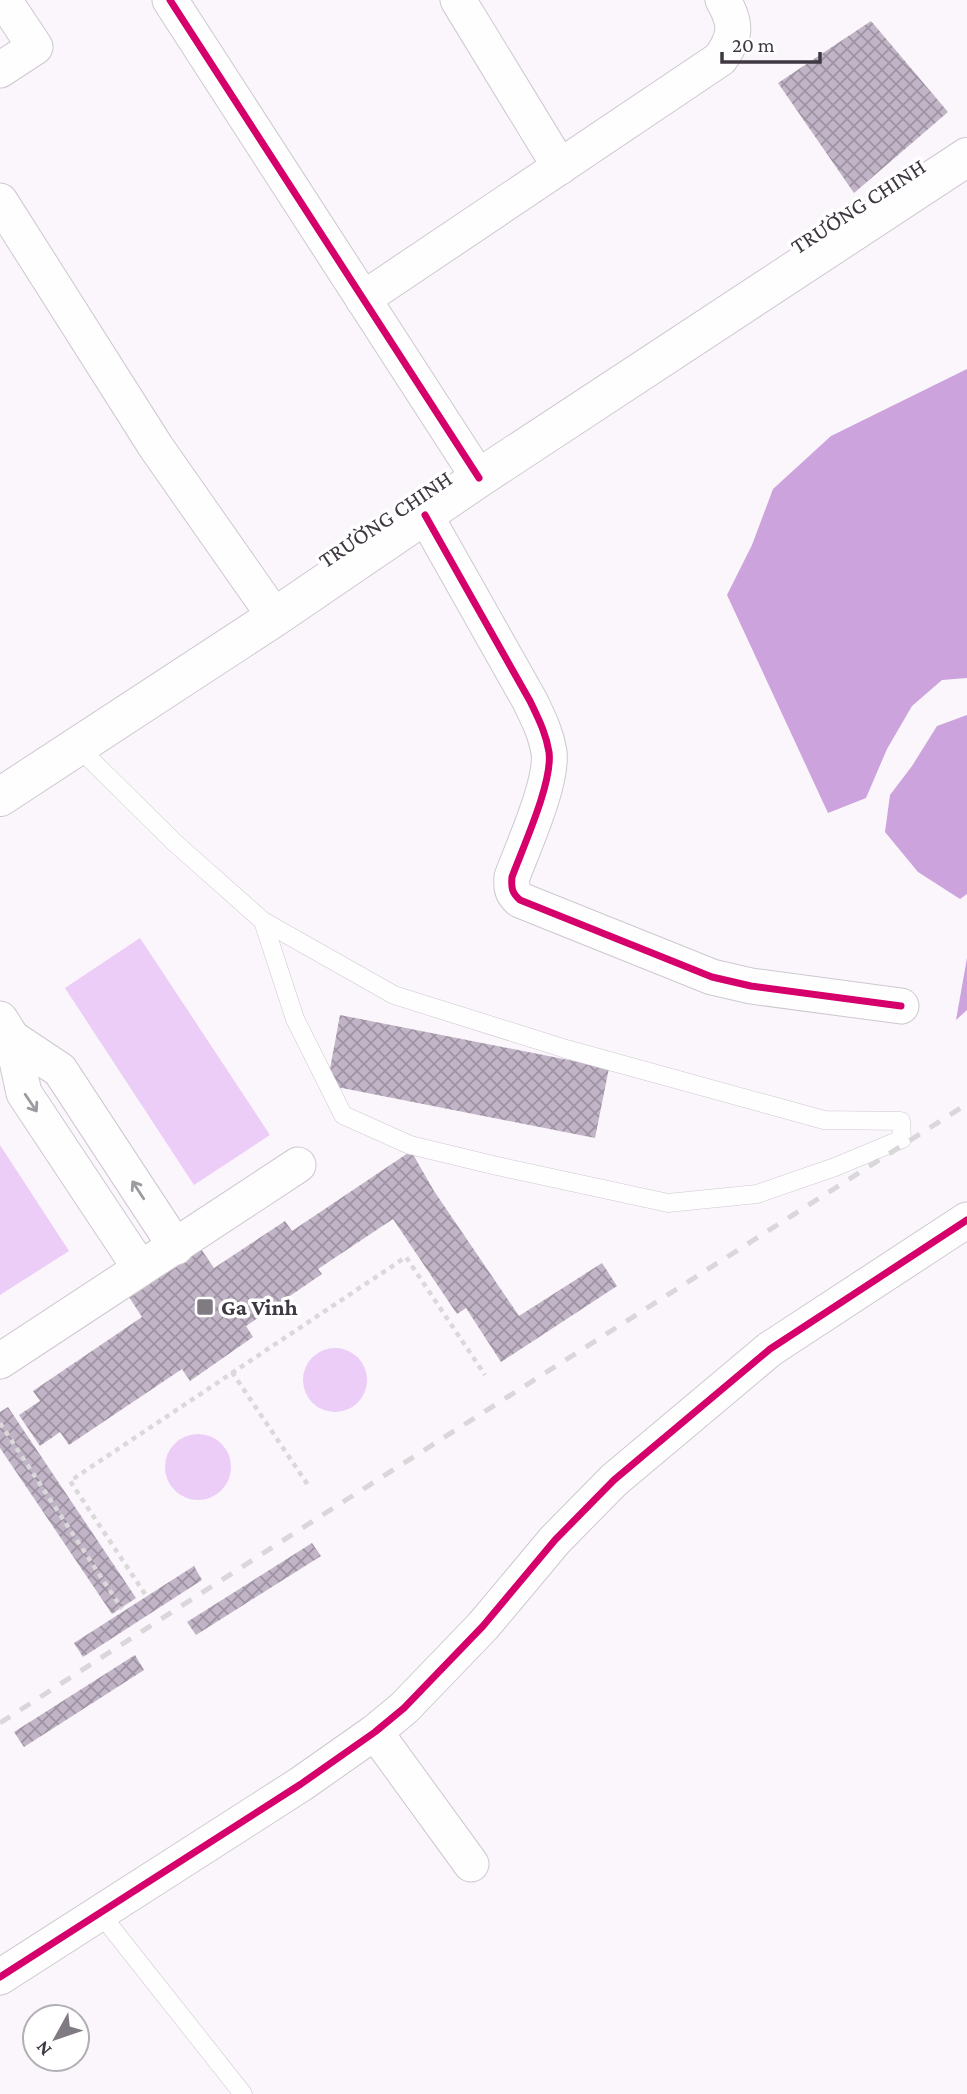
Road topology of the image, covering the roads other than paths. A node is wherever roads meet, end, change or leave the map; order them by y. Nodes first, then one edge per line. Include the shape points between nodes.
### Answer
1 (4, 0) edge
2 (170, 0) edge
3 (458, 0) edge
4 (723, 0) edge
5 (0, 70) edge
6 (967, 157) edge
7 (560, 167) junction
8 (0, 201) edge
9 (363, 299) junction
10 (479, 478) junction
11 (425, 514) junction
12 (275, 617) junction
13 (78, 746) junction
14 (0, 797) edge
15 (263, 920) junction
16 (901, 1006) dead end
17 (6, 1028) edge
18 (298, 1165) dead end
19 (967, 1220) edge
20 (176, 1247) junction
21 (141, 1268) junction
22 (0, 1361) edge
23 (375, 1732) junction
24 (471, 1864) dead end
25 (99, 1912) junction
26 (0, 1976) edge
27 (243, 2094) edge

1 - 5 street via 35,47
2 - 9 street
3 - 7 street
4 - 7 street via 733,30 720,59
6 - 10 main road, TRƯỜNG CHINH
7 - 9 street
8 - 12 street via 156,447
9 - 10 street
10 - 11 main road, TRƯỜNG CHINH
11 - 12 main road, TRƯỜNG CHINH
11 - 16 street via 545,732 550,755 548,779 512,877 515,895 712,977
12 - 13 main road, TRƯỜNG CHINH
13 - 14 main road, TRƯỜNG CHINH
13 - 15 lane via 175,843
15 - 15 lane via 394,995 566,1049 824,1120 901,1121 902,1139 757,1194 668,1203 410,1145 343,1115 295,1019
20 -> 17 street via 60,1070
17 -> 21 street via 24,1093
18 - 20 street
19 - 23 street via 770,1349 614,1480 555,1540 483,1626
20 - 21 street
21 - 22 street
23 - 24 street
23 - 25 street
25 - 26 street
25 - 27 lane

